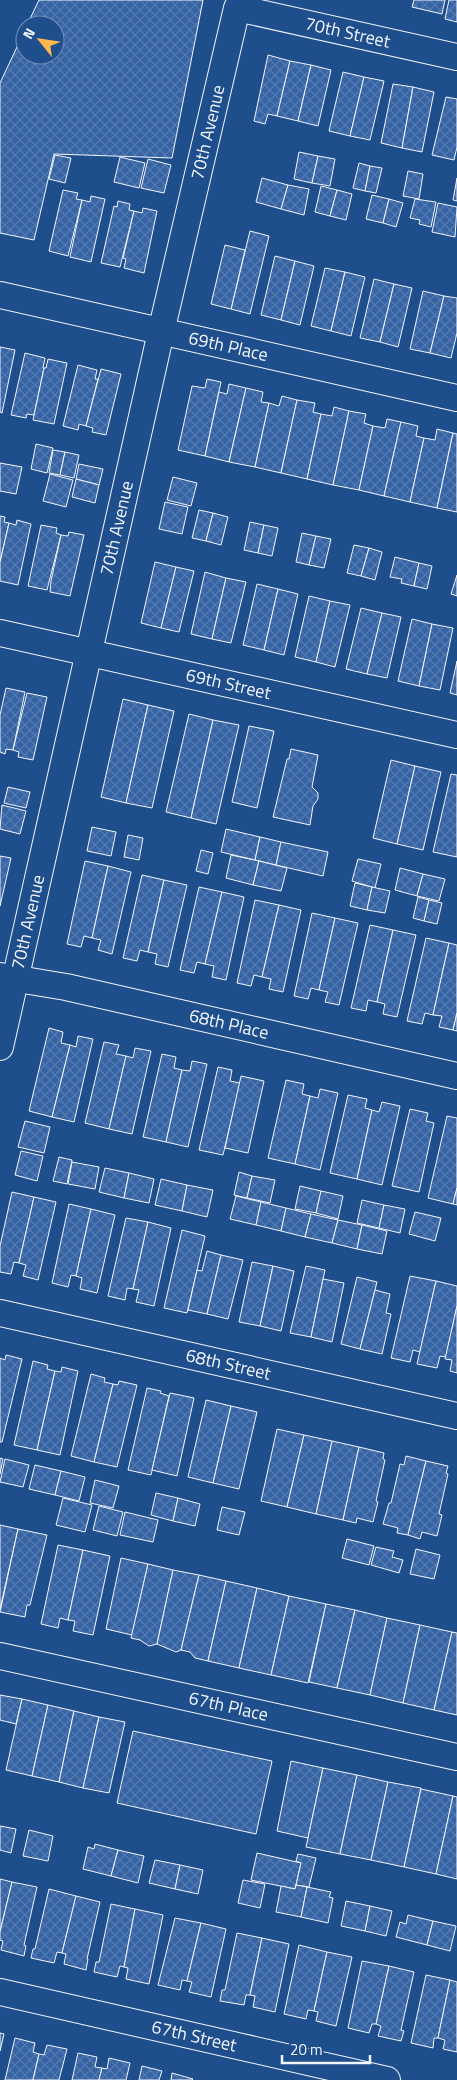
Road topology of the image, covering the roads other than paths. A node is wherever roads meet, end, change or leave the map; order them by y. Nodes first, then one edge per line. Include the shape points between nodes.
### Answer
1 (237, 8) joint
2 (457, 58) edge
3 (0, 295) edge
4 (161, 332) junction
5 (457, 398) edge
6 (0, 633) edge
7 (88, 652) junction
8 (457, 735) edge
9 (8, 977) edge
10 (0, 1046) edge
11 (457, 1076) edge
12 (0, 1313) edge
13 (457, 1416) edge
14 (0, 1656) edge
15 (457, 1757) edge
16 (0, 1992) edge
17 (387, 2080) edge

1 - 2 street, 70th Street
1 - 4 street, 70th Avenue
3 - 4 street, 69th Place
4 - 5 street, 69th Place
4 - 7 street, 70th Avenue
6 - 7 street, 69th Street
7 - 8 street, 69th Street
7 - 9 street, 70th Avenue
9 - 10 street, 70th Avenue
9 - 11 street, 68th Place via 66,987
12 - 13 street, 68th Street
14 - 15 street, 67th Place
16 - 17 street, 67th Street

